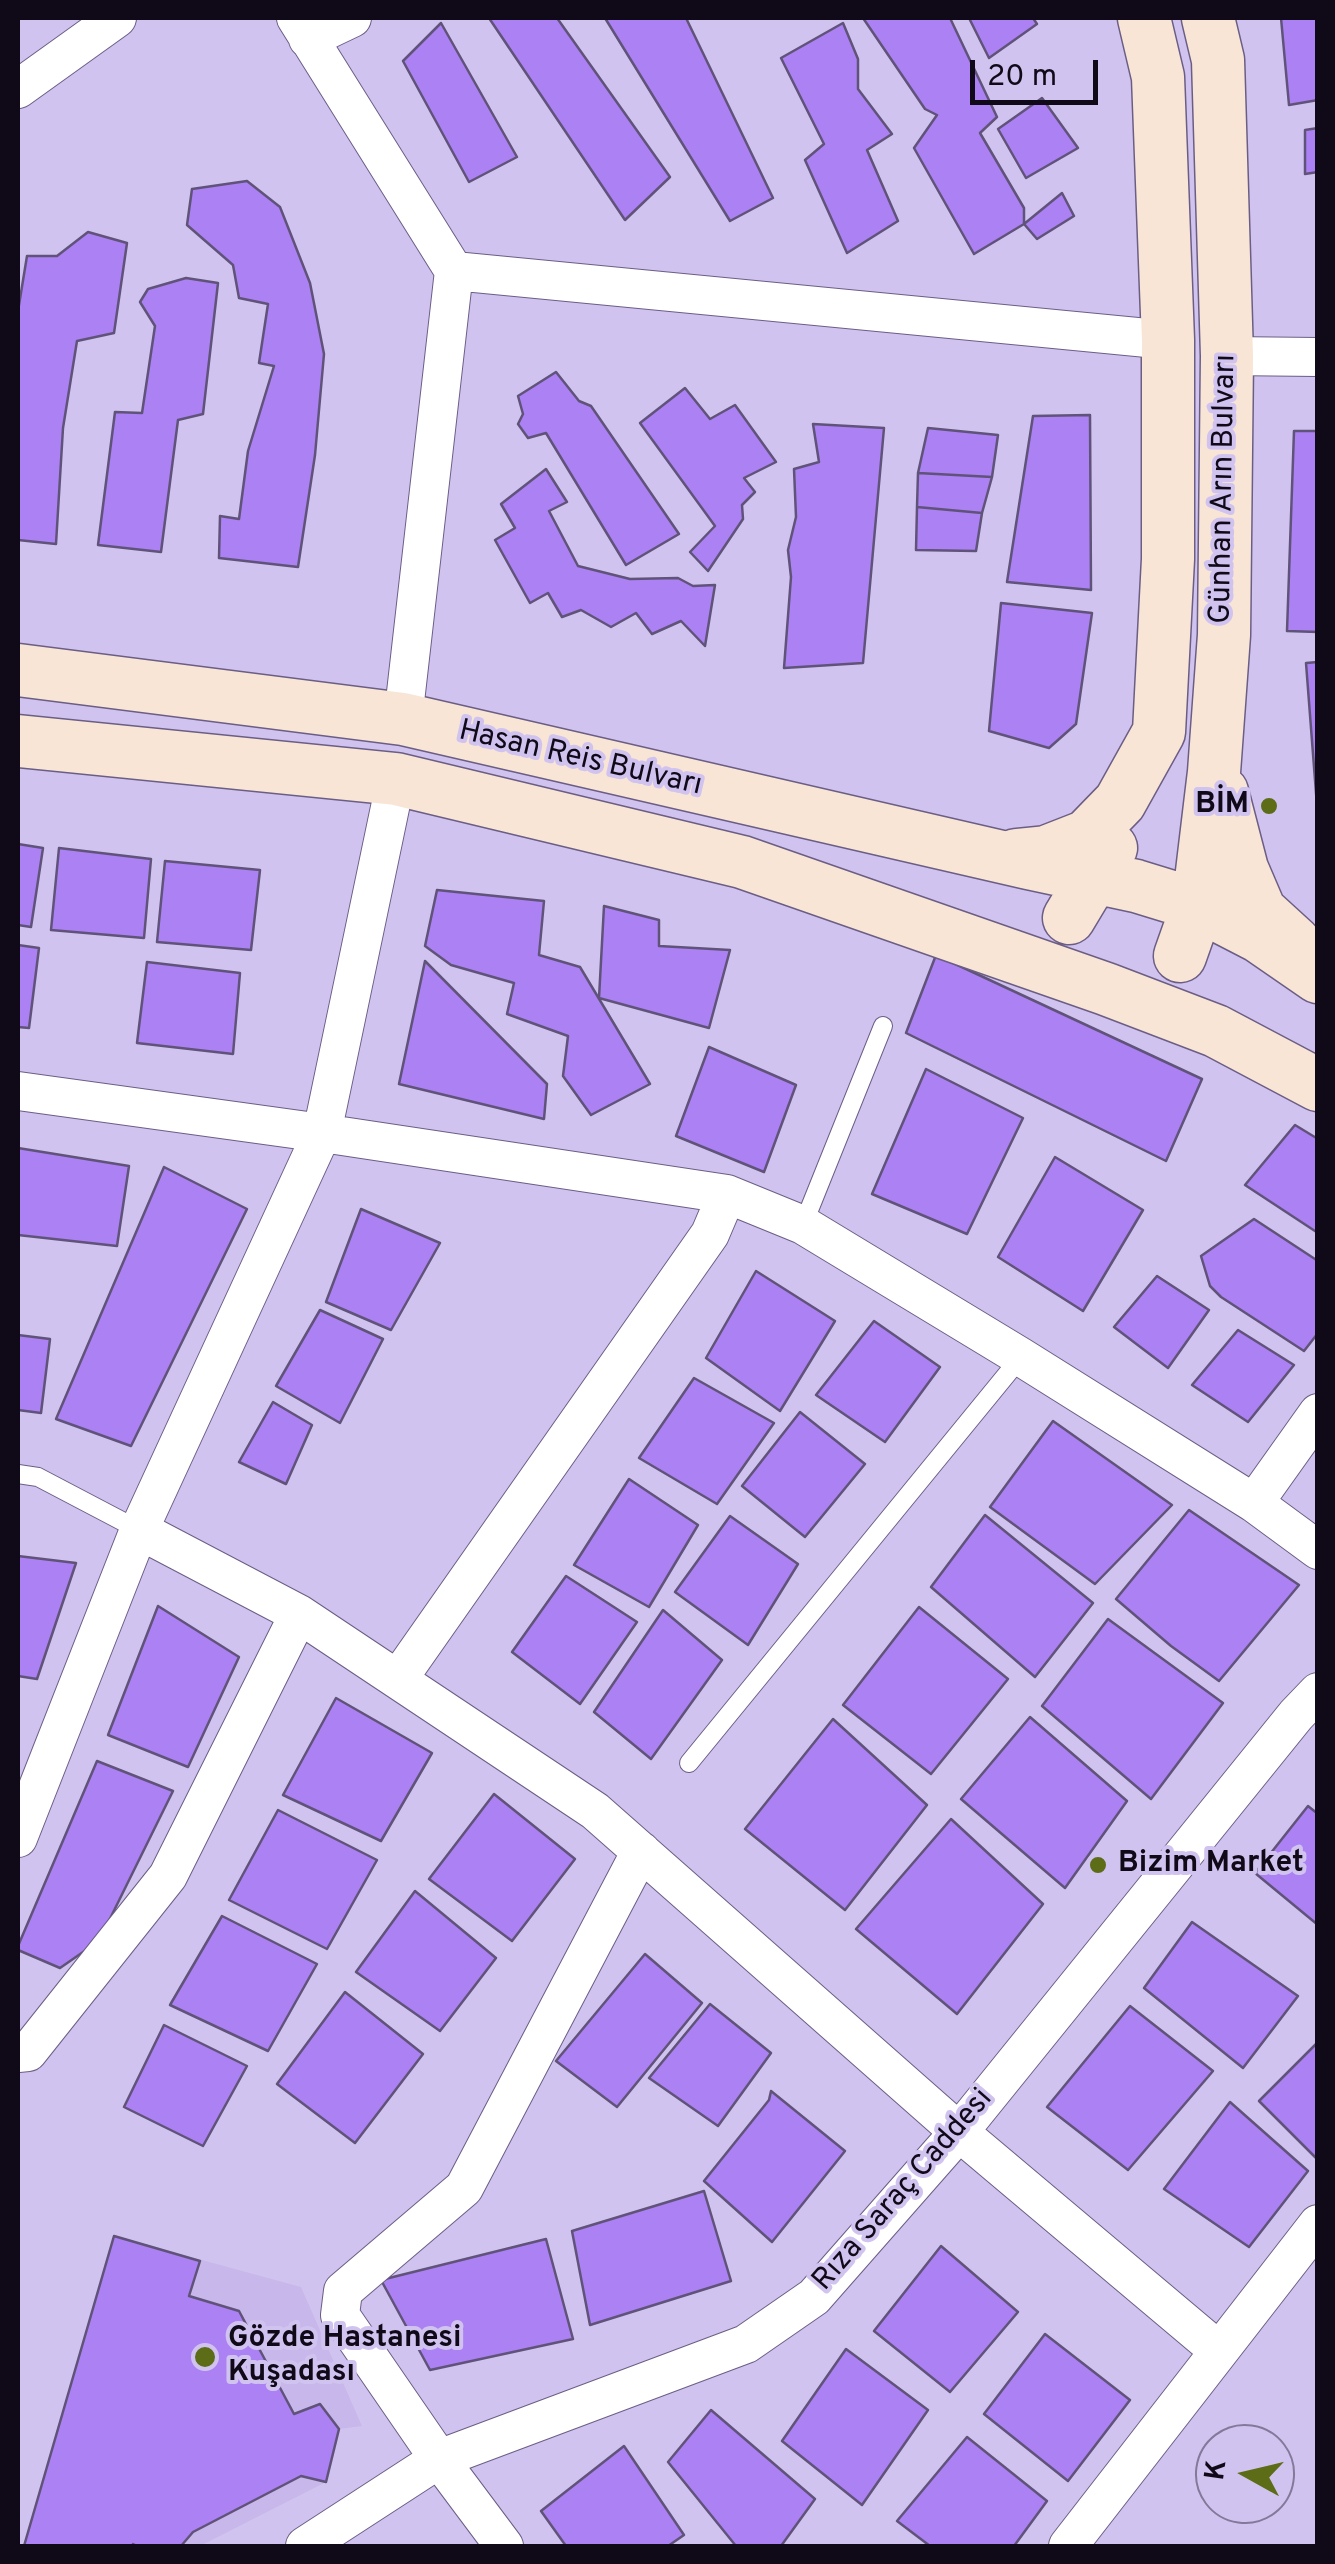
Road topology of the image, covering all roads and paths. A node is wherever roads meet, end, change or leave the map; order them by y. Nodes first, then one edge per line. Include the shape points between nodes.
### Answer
1 (117, 18) edge
2 (352, 18) edge
3 (1144, 18) edge
4 (1208, 18) edge
5 (302, 28) edge
6 (18, 89) edge
7 (454, 271) junction
8 (1168, 340) junction
9 (1227, 356) junction
10 (1318, 358) edge
11 (18, 670) edge
12 (402, 719) junction
13 (1159, 732) junction
14 (18, 741) edge
15 (1214, 772) junction
16 (396, 779) junction
17 (999, 856) junction
18 (1100, 894) junction
19 (1198, 906) junction
20 (1180, 956) junction
21 (1318, 964) edge
22 (1318, 977) edge
23 (1106, 989) junction
24 (883, 1026) dead end
25 (1318, 1086) edge
26 (18, 1092) edge
27 (322, 1132) junction
28 (727, 1194) junction
29 (803, 1225) junction
30 (1021, 1356) junction
31 (1318, 1413) edge
32 (18, 1474) edge
33 (1254, 1502) junction
34 (139, 1530) junction
35 (1318, 1550) edge
36 (299, 1614) junction
37 (398, 1680) junction
38 (1318, 1692) edge
39 (689, 1763) dead end
40 (18, 1838) edge
41 (641, 1851) junction
42 (18, 2052) edge
43 (958, 2132) junction
44 (1318, 2224) edge
45 (1219, 2351) junction
46 (438, 2459) junction
47 (305, 2546) edge
48 (504, 2546) edge
49 (1068, 2546) edge

1 - 6 street
2 - 5 street
3 - 8 main road, Günhan Arın Bulvarı via 1158,78
4 - 9 main road, Günhan Arın Bulvarı via 1218,60
5 - 7 street
7 - 8 street
7 - 12 street
8 - 13 main road, Günhan Arın Bulvarı via 1168,558
9 - 10 street
9 - 15 main road, Günhan Arın Bulvarı via 1224,635
11 - 12 main road, Hasan Reis Bulvarı
12 - 17 main road, Hasan Reis Bulvarı
13 - 17 main road, Günhan Arın Bulvarı via 1120,802 1088,836 1046,852
13 - 18 main road
14 - 16 main road, Hasan Reis Bulvarı
15 - 19 main road, Günhan Arın Bulvarı
15 - 21 main road via 1260,911
16 - 23 main road, Hasan Reis Bulvarı via 742,862
16 - 27 street
17 - 18 main road, Hasan Reis Bulvarı
18 - 19 main road
18 - 20 main road via 1168,903 1179,924
18 - 23 main road via 1067,943 1074,964
19 - 20 main road, Günhan Arın Bulvarı
19 - 22 main road
20 - 23 main road via 1158,978
23 - 25 main road, Hasan Reis Bulvarı via 1216,1031
24 - 29 lane
26 - 27 street
27 - 28 street
27 - 34 street
28 - 29 street
28 - 37 street via 710,1234
29 - 30 street
30 - 33 street
30 - 39 lane
31 - 33 street
32 - 34 lane via 38,1477
33 - 35 street
34 - 36 street
34 - 40 street
36 - 37 street
36 - 42 street via 168,1876 28,2052
37 - 41 street via 595,1811
38 - 43 street, Rıza Saraç Caddesi
41 - 43 street
41 - 46 street via 464,2188 343,2291 340,2314
43 - 45 street
43 - 46 street, Rıza Saraç Caddesi via 814,2297 746,2344
44 - 45 street
45 - 49 street
46 - 47 street, Rıza Saraç Caddesi
46 - 48 street

